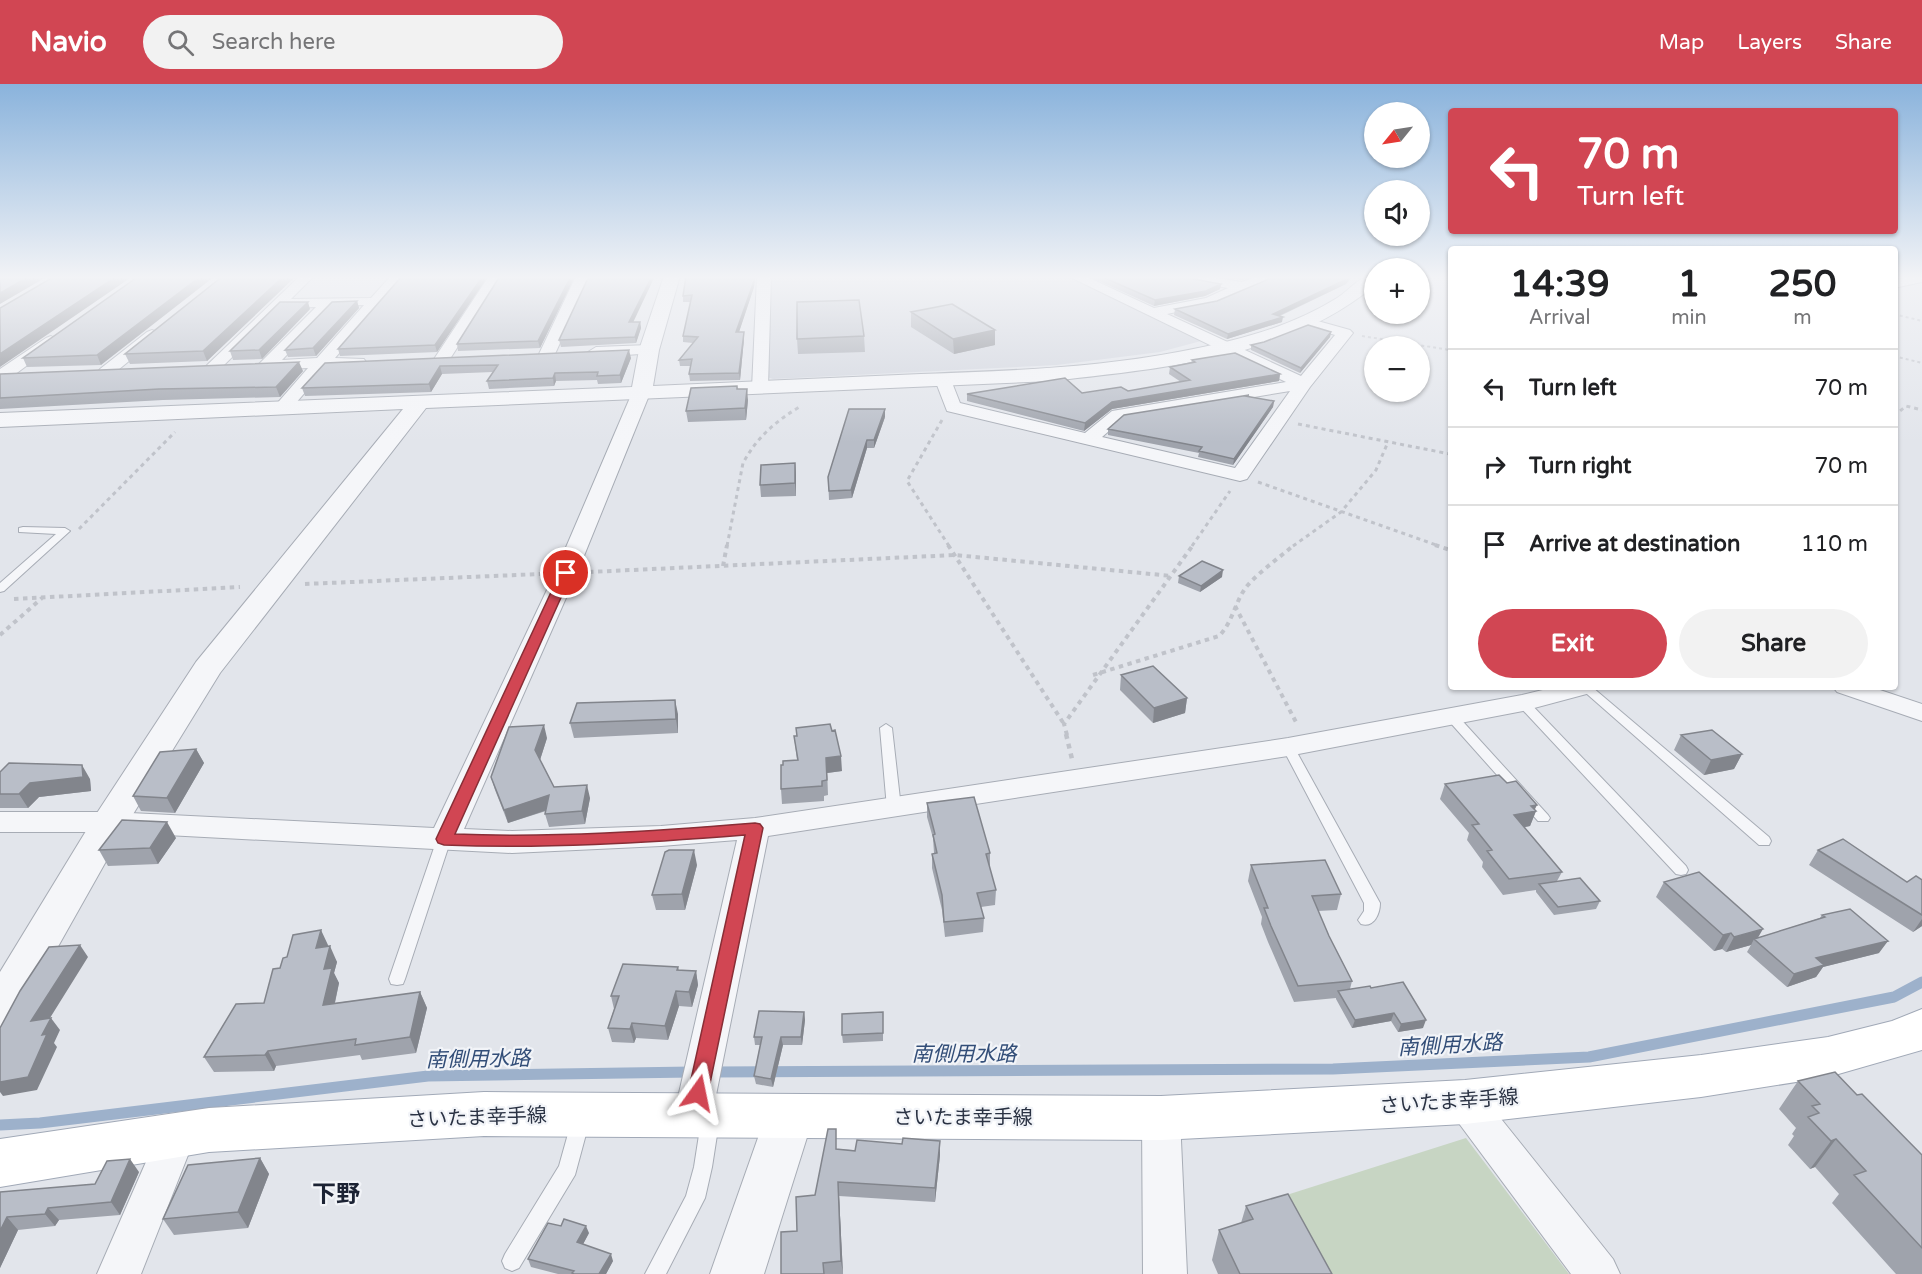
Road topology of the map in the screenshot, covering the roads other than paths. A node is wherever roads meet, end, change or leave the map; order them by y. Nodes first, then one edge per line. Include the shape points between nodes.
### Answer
1 (64, 332) edge
2 (156, 332) edge
3 (246, 332) edge
4 (300, 332) edge
5 (349, 332) edge
6 (456, 332) edge
7 (553, 332) edge
8 (655, 332) edge
9 (762, 332) edge
10 (1191, 332) edge
11 (1277, 332) edge
12 (1340, 332) edge
13 (1225, 348) junction
14 (649, 350) junction
15 (465, 358) edge
16 (376, 361) edge
17 (321, 363) junction
18 (268, 365) junction
19 (129, 371) edge
20 (36, 375) edge
21 (0, 376) edge
22 (943, 380) junction
23 (1304, 384) junction
24 (760, 388) junction
25 (641, 393) junction
26 (421, 401) junction
27 (283, 407) junction
28 (0, 420) edge
29 (1088, 439) junction
30 (23, 530) dead end
31 (0, 588) edge
32 (1573, 690) edge
33 (1588, 690) edge
34 (1855, 690) edge
35 (1522, 703) junction
36 (1922, 713) edge
37 (1452, 717) junction
38 (886, 728) dead end
39 (1298, 745) junction
40 (894, 808) junction
41 (1544, 818) dead end
42 (0, 822) edge
43 (110, 822) junction
44 (755, 828) junction
45 (444, 839) junction
46 (1764, 841) dead end
47 (1681, 870) dead end
48 (1365, 920) dead end
49 (398, 979) dead end
50 (0, 1010) edge
51 (1922, 1028) edge
52 (1465, 1102) junction
53 (582, 1114) junction
54 (702, 1115) junction
55 (790, 1116) junction
56 (1161, 1118) junction
57 (177, 1135) junction
58 (0, 1163) edge
59 (512, 1261) dead end
60 (120, 1274) edge
61 (655, 1274) edge
62 (737, 1274) edge
63 (1165, 1274) edge
64 (1598, 1274) edge

1 - 21 street
2 - 19 street via 100,373
3 - 18 street via 206,368
4 - 18 street
5 - 17 street
6 - 15 street via 436,359
7 - 14 street via 541,355
8 - 14 street
9 - 24 street
10 - 13 street
11 - 13 street
12 - 23 street via 1345,333
13 - 22 street via 1106,369
13 - 23 street
14 - 25 street
16 - 17 street
17 - 18 street
17 - 27 street
20 - 21 street
22 - 24 street
22 - 29 street via 953,406
23 - 29 street via 1118,415
23 - 29 street via 1240,475
24 - 25 street
25 - 26 street
25 - 45 street via 566,573
26 - 27 street
26 - 43 street via 207,669
27 - 28 street
30 - 31 lane via 65,531
32 - 35 street
33 - 46 lane
34 - 36 street
35 - 37 street
35 - 47 lane
37 - 39 street
37 - 41 lane
38 - 40 lane
39 - 40 street
39 - 48 lane via 1372,903 1372,912
40 - 44 street
42 - 43 street
43 - 45 street
43 - 50 street
44 - 45 street via 512,842
44 - 54 street
45 - 49 lane
51 - 52 main road, さいたま幸手線 via 1902,1038 1828,1057 1701,1076
52 - 56 main road, さいたま幸手線
52 - 64 street
53 - 54 main road, さいたま幸手線
53 - 57 main road, さいたま幸手線 via 484,1114
53 - 59 lane via 567,1169
54 - 55 main road, さいたま幸手線
54 - 61 lane via 704,1167 695,1198
55 - 56 main road, さいたま幸手線
55 - 62 street
56 - 63 street
57 - 58 main road, さいたま幸手線
57 - 60 street

